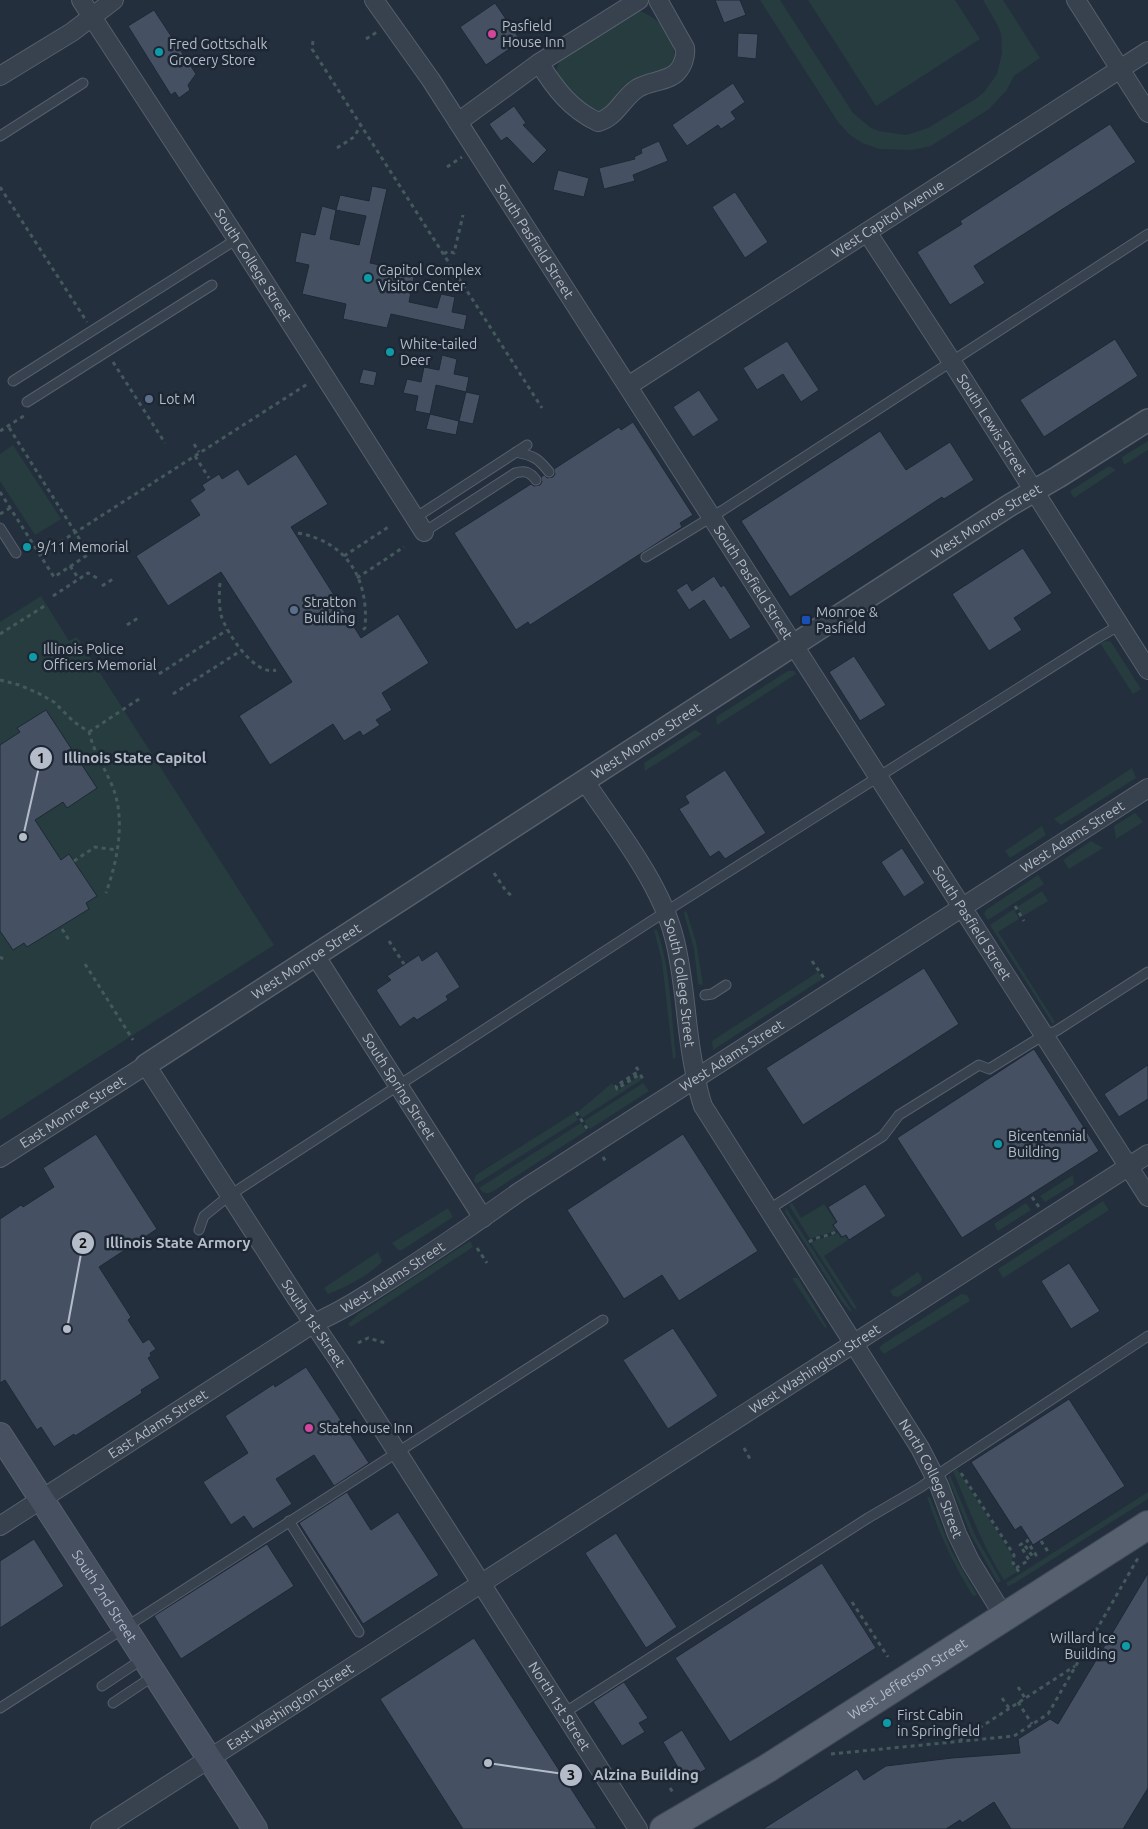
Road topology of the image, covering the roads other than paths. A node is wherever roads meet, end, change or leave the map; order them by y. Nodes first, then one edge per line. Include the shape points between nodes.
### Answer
1 (81, 0) edge
2 (114, 0) edge
3 (374, 0) edge
4 (639, 0) edge
5 (658, 0) edge
6 (1076, 0) edge
7 (92, 17) junction
8 (1148, 51) edge
9 (539, 63) junction
10 (1120, 69) junction
11 (0, 76) edge
12 (84, 83) dead end
13 (1148, 113) edge
14 (458, 122) junction
15 (0, 136) edge
16 (867, 232) junction
17 (1148, 234) edge
18 (237, 238) junction
19 (212, 285) dead end
20 (952, 362) junction
21 (13, 381) dead end
22 (628, 386) junction
23 (27, 402) dead end
24 (1148, 420) edge
25 (526, 445) dead end
26 (516, 452) junction
27 (549, 472) dead end
28 (536, 480) dead end
29 (1034, 492) junction
30 (712, 516) junction
31 (419, 526) junction
32 (0, 528) edge
33 (16, 553) dead end
34 (646, 557) dead end
35 (1120, 625) junction
36 (793, 645) junction
37 (1148, 670) edge
38 (878, 777) junction
39 (584, 780) junction
40 (1148, 788) edge
41 (963, 907) junction
42 (665, 912) junction
43 (315, 955) junction
44 (1148, 972) edge
45 (726, 986) dead end
46 (705, 995) dead end
47 (1044, 1035) junction
48 (146, 1064) junction
49 (696, 1078) junction
50 (399, 1086) junction
51 (1148, 1154) edge
52 (0, 1158) edge
53 (1128, 1167) junction
54 (230, 1195) junction
55 (1148, 1198) edge
56 (768, 1210) junction
57 (482, 1218) junction
58 (199, 1230) dead end
59 (603, 1320) dead end
60 (314, 1323) junction
61 (1148, 1336) edge
62 (853, 1343) junction
63 (0, 1434) edge
64 (397, 1452) junction
65 (935, 1476) junction
66 (42, 1498) junction
67 (290, 1522) junction
68 (1148, 1525) edge
69 (0, 1526) edge
70 (480, 1583) junction
71 (1004, 1618) junction
72 (125, 1627) junction
73 (358, 1632) dead end
74 (150, 1666) junction
75 (102, 1686) dead end
76 (113, 1703) dead end
77 (0, 1708) edge
78 (564, 1713) junction
79 (209, 1758) junction
80 (100, 1829) edge
81 (255, 1829) edge
82 (638, 1829) edge
83 (664, 1829) edge

1 - 7 street, South College Street
2 - 7 street
3 - 14 street, South Pasfield Street
4 - 9 street
5 - 9 street via 685,48 686,56 671,78 636,89 605,120 598,122 576,109 557,90
6 - 10 street
7 - 11 street
7 - 18 street, South College Street
8 - 10 street, West Capitol Avenue
9 - 14 street
10 - 13 street
10 - 16 street, West Capitol Avenue
12 - 15 lane
14 - 22 street, South Pasfield Street
16 - 20 street, South Lewis Street
16 - 22 street, West Capitol Avenue
17 - 20 lane
18 - 21 lane
18 - 31 street, South College Street
19 - 23 lane
20 - 29 street, South Lewis Street
20 - 30 lane
22 - 30 street, South Pasfield Street
24 - 29 street, West Monroe Street
25 - 26 lane
26 - 27 lane via 539,459
26 - 31 lane
28 - 31 lane via 528,472 515,473
29 - 35 street, South Lewis Street
29 - 36 street, West Monroe Street
30 - 34 lane
30 - 36 street, South Pasfield Street
32 - 33 lane
35 - 37 street, South Lewis Street
35 - 38 lane
36 - 38 street, South Pasfield Street
36 - 39 street, West Monroe Street
38 - 41 street, South Pasfield Street
38 - 42 lane
39 - 42 street, South College Street via 648,876
39 - 43 street, West Monroe Street
40 - 41 street, West Adams Street
41 - 47 street, South Pasfield Street
41 - 49 street, West Adams Street
42 - 49 street, South College Street via 681,965 688,1040
42 - 50 lane
43 - 48 street, West Monroe Street
43 - 50 street, South Spring Street
44 - 47 lane via 1056,1031
45 - 46 lane
47 - 53 street, South Pasfield Street
47 - 56 lane via 989,1069 978,1064 899,1115 883,1136
48 - 52 street, East Monroe Street
48 - 54 street, South 1st Street
49 - 56 street, South College Street via 703,1106
49 - 57 street, West Adams Street
50 - 54 lane
50 - 57 street, South Spring Street
51 - 53 street, West Washington Street
53 - 55 street, South Pasfield Street
53 - 62 street, West Washington Street
54 - 58 lane via 204,1216
54 - 60 street, South 1st Street
56 - 62 street, South College Street
57 - 60 street, West Adams Street via 338,1313
59 - 64 lane
60 - 64 street, South 1st Street
60 - 66 street, East Adams Street
61 - 65 lane
62 - 65 street, North College Street
62 - 70 street, West Washington Street
63 - 66 main road, South 2nd Street
64 - 67 lane
64 - 70 street, South 1st Street
65 - 71 street, North College Street via 970,1561
65 - 78 lane
66 - 69 street, East Adams Street
66 - 72 main road, South 2nd Street
67 - 72 lane
67 - 73 lane
68 - 71 main road, West Jefferson Street
70 - 78 street, North 1st Street
70 - 79 street, East Washington Street
71 - 83 main road, West Jefferson Street via 768,1768
72 - 74 main road, South 2nd Street
72 - 77 lane
74 - 75 lane
74 - 76 lane
74 - 79 main road, South 2nd Street
78 - 82 street, North 1st Street
79 - 80 street, East Washington Street
79 - 81 main road, South 2nd Street

